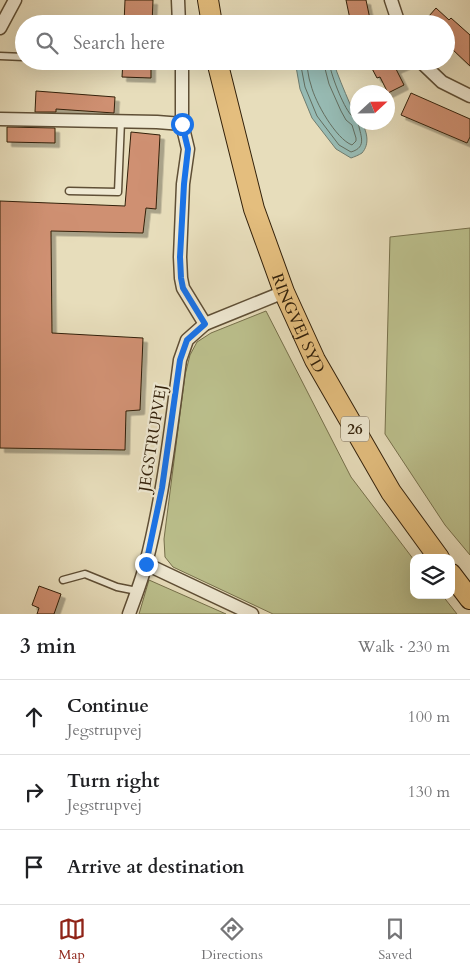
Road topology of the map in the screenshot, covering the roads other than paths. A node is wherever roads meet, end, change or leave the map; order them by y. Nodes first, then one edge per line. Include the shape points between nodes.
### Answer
1 (15, 0) edge
2 (178, 0) edge
3 (208, 0) edge
4 (391, 0) edge
5 (179, 15) edge
6 (210, 15) edge
7 (396, 15) edge
8 (0, 28) edge
9 (0, 56) edge
10 (15, 57) edge
11 (182, 70) edge
12 (219, 70) edge
13 (429, 70) edge
14 (470, 96) edge
15 (0, 119) edge
16 (121, 121) junction
17 (182, 124) junction
18 (69, 192) dead end
19 (284, 292) junction
20 (205, 324) junction
21 (436, 554) edge
22 (146, 564) junction
23 (455, 579) edge
24 (63, 580) dead end
25 (137, 591) junction
26 (470, 599) edge
27 (129, 614) edge
28 (252, 614) edge

1 - 8 street
2 - 5 street
3 - 6 main road
4 - 7 street
9 - 10 lane
11 - 17 street
12 - 19 main road, RINGVEJ SYD / 26 via 254,209
13 - 14 street via 442,82
15 - 16 street
16 - 17 street
16 - 18 lane via 118,192
17 - 20 street via 188,149 181,278 183,288
19 - 20 street, JEGSTRUPVEJ
19 - 21 main road, RINGVEJ SYD / 26 via 316,360 391,492
20 - 22 street, JEGSTRUPVEJ via 187,340 180,360 162,488
22 - 25 street, JEGSTRUPVEJ
22 - 28 street
23 - 26 main road
24 - 25 lane via 85,574 117,588
25 - 27 street, JEGSTRUPVEJ

